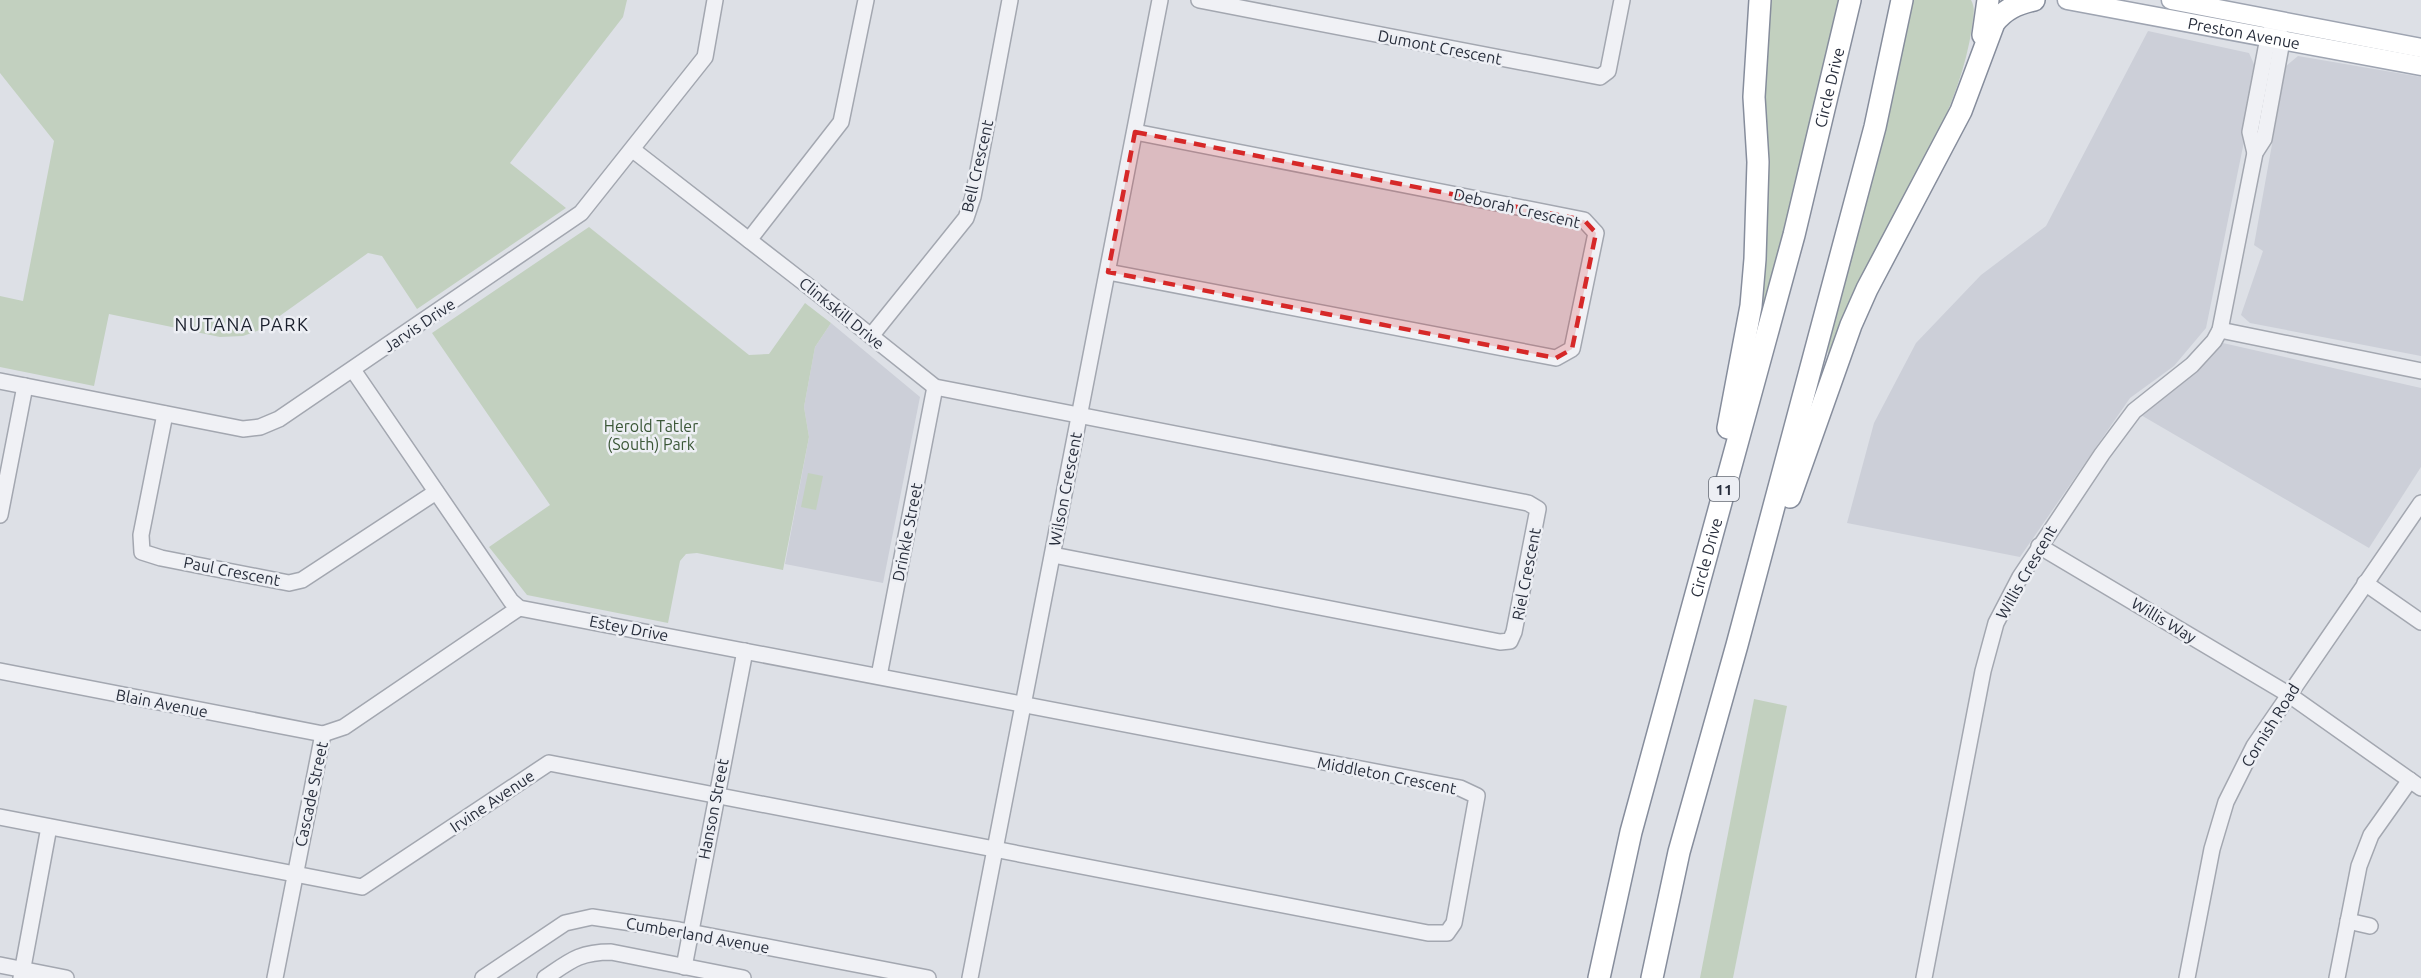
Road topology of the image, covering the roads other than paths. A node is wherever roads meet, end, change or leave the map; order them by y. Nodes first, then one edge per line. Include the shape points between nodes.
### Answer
1 (715, 0) edge
2 (866, 0) edge
3 (1010, 0) edge
4 (1160, 0) edge
5 (1199, 0) edge
6 (1622, 0) edge
7 (1755, 0) edge
8 (1760, 0) edge
9 (1850, 0) edge
10 (1902, 0) edge
11 (1988, 0) edge
12 (2034, 0) edge
13 (2067, 0) edge
14 (2171, 0) edge
15 (2276, 20) junction
16 (1757, 32) junction
17 (2275, 39) junction
18 (2421, 48) edge
19 (2421, 66) edge
20 (1974, 77) junction
21 (1135, 132) junction
22 (633, 150) junction
23 (749, 240) junction
24 (1108, 272) junction
25 (2220, 330) junction
26 (871, 336) junction
27 (353, 370) junction
28 (2421, 371) edge
29 (0, 381) edge
30 (25, 386) junction
31 (935, 387) junction
32 (165, 414) junction
33 (1079, 415) junction
34 (436, 492) junction
35 (2421, 503) edge
36 (0, 515) edge
37 (2039, 546) junction
38 (1053, 555) junction
39 (2365, 583) junction
40 (519, 608) junction
41 (2421, 622) edge
42 (745, 651) junction
43 (0, 671) edge
44 (879, 676) junction
45 (2288, 694) junction
46 (1024, 705) junction
47 (323, 734) junction
48 (1658, 735) junction
49 (1710, 739) junction
50 (2415, 784) edge
51 (716, 795) junction
52 (0, 817) edge
53 (50, 827) junction
54 (996, 850) junction
55 (295, 874) junction
56 (2348, 921) junction
57 (2370, 926) dead end
58 (690, 932) junction
59 (0, 965) edge
60 (684, 967) junction
61 (21, 974) edge
62 (66, 978) edge
63 (275, 978) edge
64 (483, 978) edge
65 (545, 978) edge
66 (743, 978) edge
67 (928, 978) edge
68 (970, 978) edge
69 (1599, 978) edge
70 (1652, 978) edge
71 (1924, 978) edge
72 (2187, 978) edge
73 (2337, 978) edge

1 - 22 street, Jarvis Drive via 705,57
2 - 23 street via 841,122
3 - 26 street, Bell Crescent via 966,218
4 - 21 street, Wilson Crescent
5 - 6 street, Dumont Crescent via 1600,77 1608,71
7 - 16 highway
8 - 16 highway
9 - 48 highway, Circle Drive / 11 via 1794,235
10 - 49 highway via 1875,127 1831,298
11 - 20 highway
12 - 20 highway via 2010,9 1994,23
13 - 17 main road, Preston Avenue
14 - 15 main road, Preston Avenue
15 - 17 street, Willis Crescent
15 - 18 main road, Preston Avenue
16 - 48 highway via 1754,97 1758,162 1751,306 1732,409
17 - 19 main road, Preston Avenue
17 - 25 street, Willis Crescent via 2250,132 2255,153
20 - 49 highway via 1961,111 1851,324
21 - 24 street, Wilson Crescent
21 - 24 street, Deborah Crescent via 1584,220 1596,233 1572,349 1556,358
22 - 23 street, Clinkskill Drive
22 - 27 street, Jarvis Drive via 581,213
23 - 26 street, Clinkskill Drive
24 - 33 street, Wilson Crescent
25 - 28 street
25 - 37 street, Willis Crescent via 2192,365 2134,411
26 - 31 street, Clinkskill Drive
27 - 32 street, Jarvis Drive via 279,419 260,427 243,429
27 - 34 street
29 - 30 street, Jarvis Drive
30 - 32 street, Jarvis Drive
30 - 36 street
31 - 33 street, Clinkskill Drive
31 - 44 street, Drinkle Street
32 - 34 street, Paul Crescent via 141,535 142,552 161,558 290,583 302,580
33 - 38 street, Wilson Crescent
33 - 38 street, Riel Crescent via 1528,503 1538,509 1514,632 1510,641 1500,642
34 - 40 street
35 - 39 street, Cornish Road
37 - 45 street, Willis Way
37 - 71 street, Willis Crescent via 1996,623 1983,671
38 - 46 street, Wilson Crescent
39 - 41 street
39 - 45 street, Cornish Road
40 - 42 street, Estey Drive
40 - 47 street, Cascade Street via 344,727
42 - 44 street, Estey Drive
42 - 51 street, Hanson Street
43 - 47 street, Blain Avenue
44 - 46 street, Estey Drive
45 - 50 street, Willis Way
45 - 72 street, Cornish Road via 2254,746 2226,802 2212,849
46 - 54 street, Wilson Crescent
46 - 54 street, Middleton Crescent via 1460,788 1477,796 1476,810 1454,923 1447,933 1428,933
47 - 55 street, Cascade Street
48 - 69 highway, Circle Drive / 11 via 1631,832
49 - 70 highway via 1679,852
50 - 56 street via 2371,835 2359,866
51 - 54 street, Irvine Avenue
51 - 55 street, Irvine Avenue via 549,763 362,886
51 - 58 street, Hanson Street
52 - 53 street, Irvine Avenue
53 - 55 street, Irvine Avenue
53 - 61 street
54 - 68 street, Wilson Crescent
55 - 63 street, Cascade Street
56 - 57 street
56 - 73 street
58 - 60 street, Hanson Street
58 - 64 street, Cumberland Avenue via 592,916 565,923
58 - 67 street, Cumberland Avenue
59 - 61 street
60 - 65 street, Cumberland Avenue via 611,952 591,952 575,957
60 - 66 street, Cumberland Avenue
61 - 62 street

